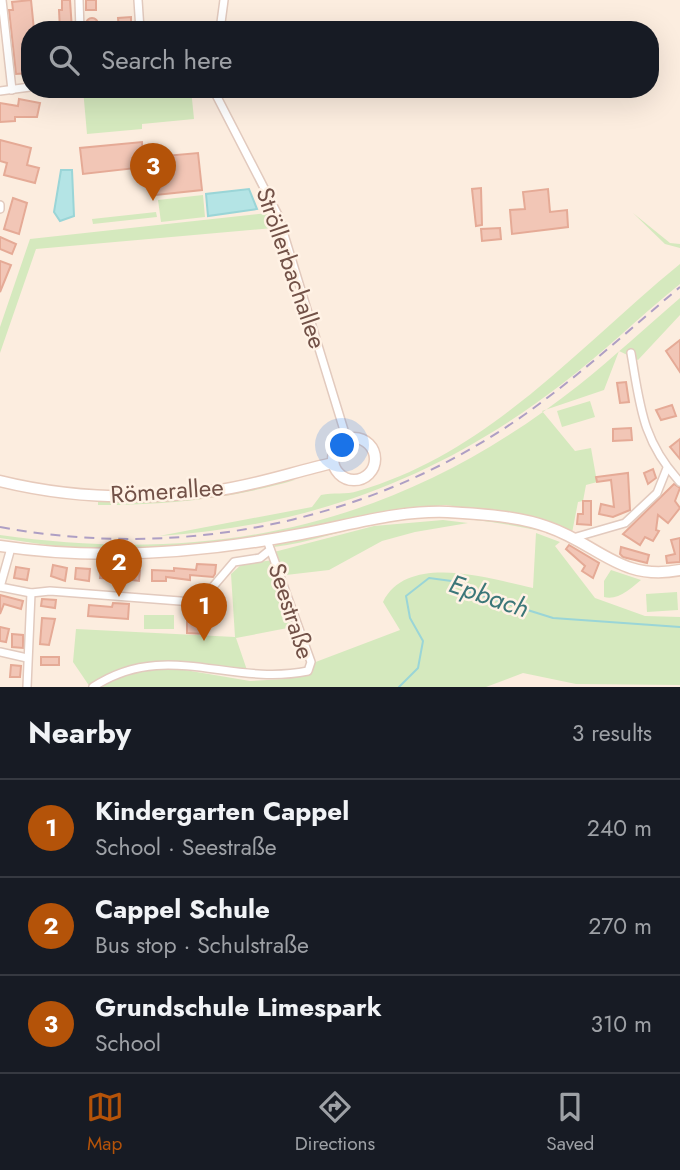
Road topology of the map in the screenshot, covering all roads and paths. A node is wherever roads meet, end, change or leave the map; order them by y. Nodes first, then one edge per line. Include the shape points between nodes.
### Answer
1 (2, 0) edge
2 (79, 0) edge
3 (138, 0) edge
4 (224, 0) edge
5 (80, 21) edge
6 (139, 21) edge
7 (221, 21) edge
8 (21, 88) edge
9 (12, 90) junction
10 (0, 91) edge
11 (216, 98) edge
12 (219, 98) edge
13 (219, 103) junction
14 (631, 353) dead end
15 (347, 440) junction
16 (333, 463) junction
17 (667, 468) junction
18 (0, 481) edge
19 (680, 482) edge
20 (573, 538) junction
21 (268, 545) junction
22 (5, 547) edge
23 (680, 570) edge
24 (0, 587) edge
25 (31, 593) junction
26 (0, 652) edge
27 (27, 658) junction
28 (27, 687) edge
29 (93, 687) edge

1 - 9 street
2 - 5 street
3 - 6 street
4 - 7 street
8 - 9 street
9 - 10 street
11 - 13 street, Ströllerbachallee
12 - 13 street
13 - 15 street, Ströllerbachallee via 278,215
14 - 17 street via 644,425
15 - 16 street via 335,451
15 - 16 street via 358,439 370,446 371,472 359,480 346,479
16 - 18 street, Römerallee via 214,491 157,495 95,496
17 - 19 street
17 - 20 street via 657,493 625,523
20 - 21 street via 539,524 424,512 385,516
20 - 23 street via 632,570
21 - 22 street via 133,554
21 - 25 street via 260,558 234,562 205,596 193,602
21 - 29 street, Seestraße via 311,662 308,671 250,678 139,666
22 - 24 street
24 - 25 street
25 - 27 street
26 - 27 street
27 - 28 street

